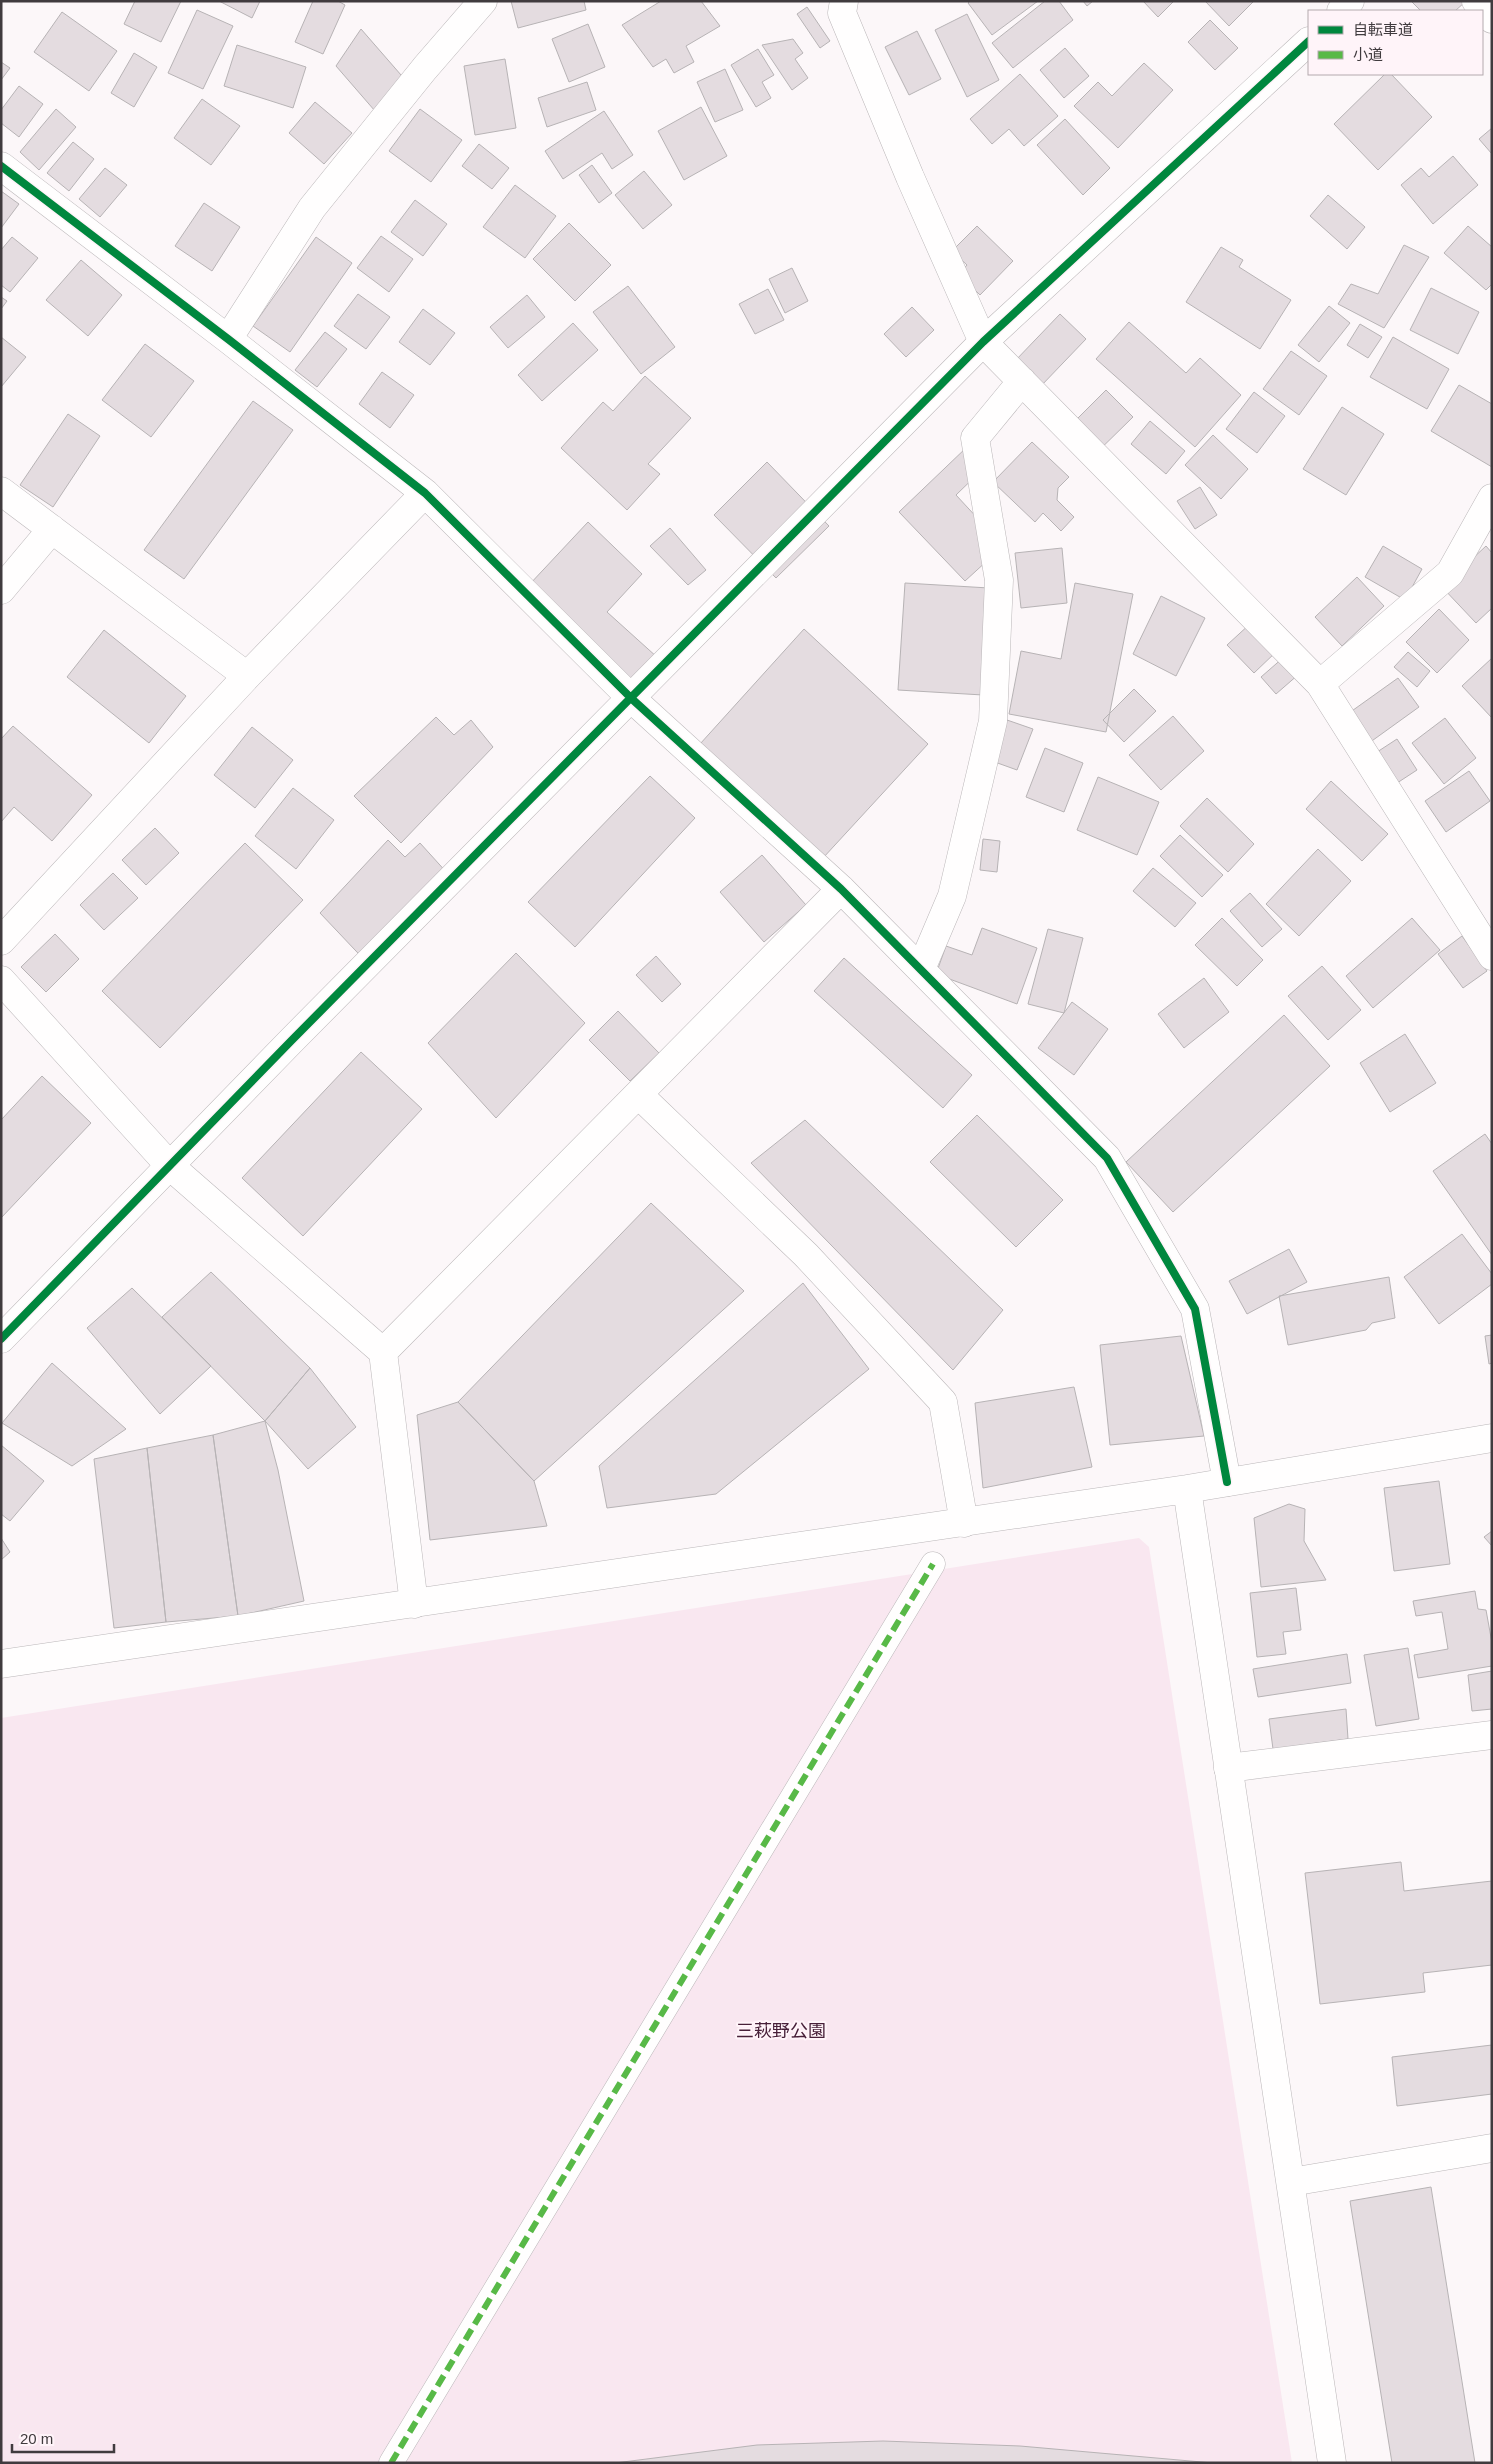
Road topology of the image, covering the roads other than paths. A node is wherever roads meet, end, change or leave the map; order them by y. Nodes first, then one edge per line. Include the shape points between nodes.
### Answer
1 (483, 1) edge
2 (844, 1) edge
3 (1476, 1) edge
4 (1492, 19) edge
5 (1308, 42) edge
6 (1, 166) edge
7 (228, 339) junction
8 (984, 342) junction
9 (1022, 381) junction
10 (1, 491) edge
11 (425, 493) junction
12 (1492, 498) edge
13 (52, 529) junction
14 (1, 590) edge
15 (247, 676) junction
16 (1320, 684) junction
17 (632, 699) junction
18 (841, 889) junction
19 (1, 941) edge
20 (1492, 956) edge
21 (921, 969) junction
22 (1, 980) edge
23 (639, 1095) junction
24 (170, 1166) junction
25 (1, 1339) edge
26 (383, 1352) junction
27 (1492, 1438) edge
28 (1227, 1482) junction
29 (1187, 1489) junction
30 (964, 1523) junction
31 (933, 1564) dead end
32 (414, 1604) junction
33 (1, 1664) edge
34 (1492, 1735) edge
35 (1228, 1768) junction
36 (1492, 2148) edge
37 (1291, 2182) junction
38 (391, 2463) edge
39 (1332, 2463) edge

1 - 7 street via 312,208
2 - 8 street via 842,13 910,177
3 - 4 street
5 - 8 street
6 - 7 street
7 - 11 street
8 - 9 street
8 - 17 street
9 - 16 street
9 - 21 street via 974,438 999,580 993,721 952,896
10 - 13 street
11 - 15 street
11 - 17 street
12 - 16 street via 1450,573
13 - 14 street
13 - 15 street
15 - 19 street
16 - 20 street
17 - 18 street
17 - 24 street via 298,1033
18 - 21 street
18 - 23 street
21 - 28 street via 1107,1158 1196,1308
22 - 24 street
23 - 26 street
23 - 30 street via 806,1255 943,1402
24 - 25 street
24 - 26 street
26 - 32 street
27 - 28 street
28 - 29 street
29 - 30 street
29 - 35 street
30 - 32 street
31 - 38 street
32 - 33 street
34 - 35 street
35 - 37 street
36 - 37 street
37 - 39 street

